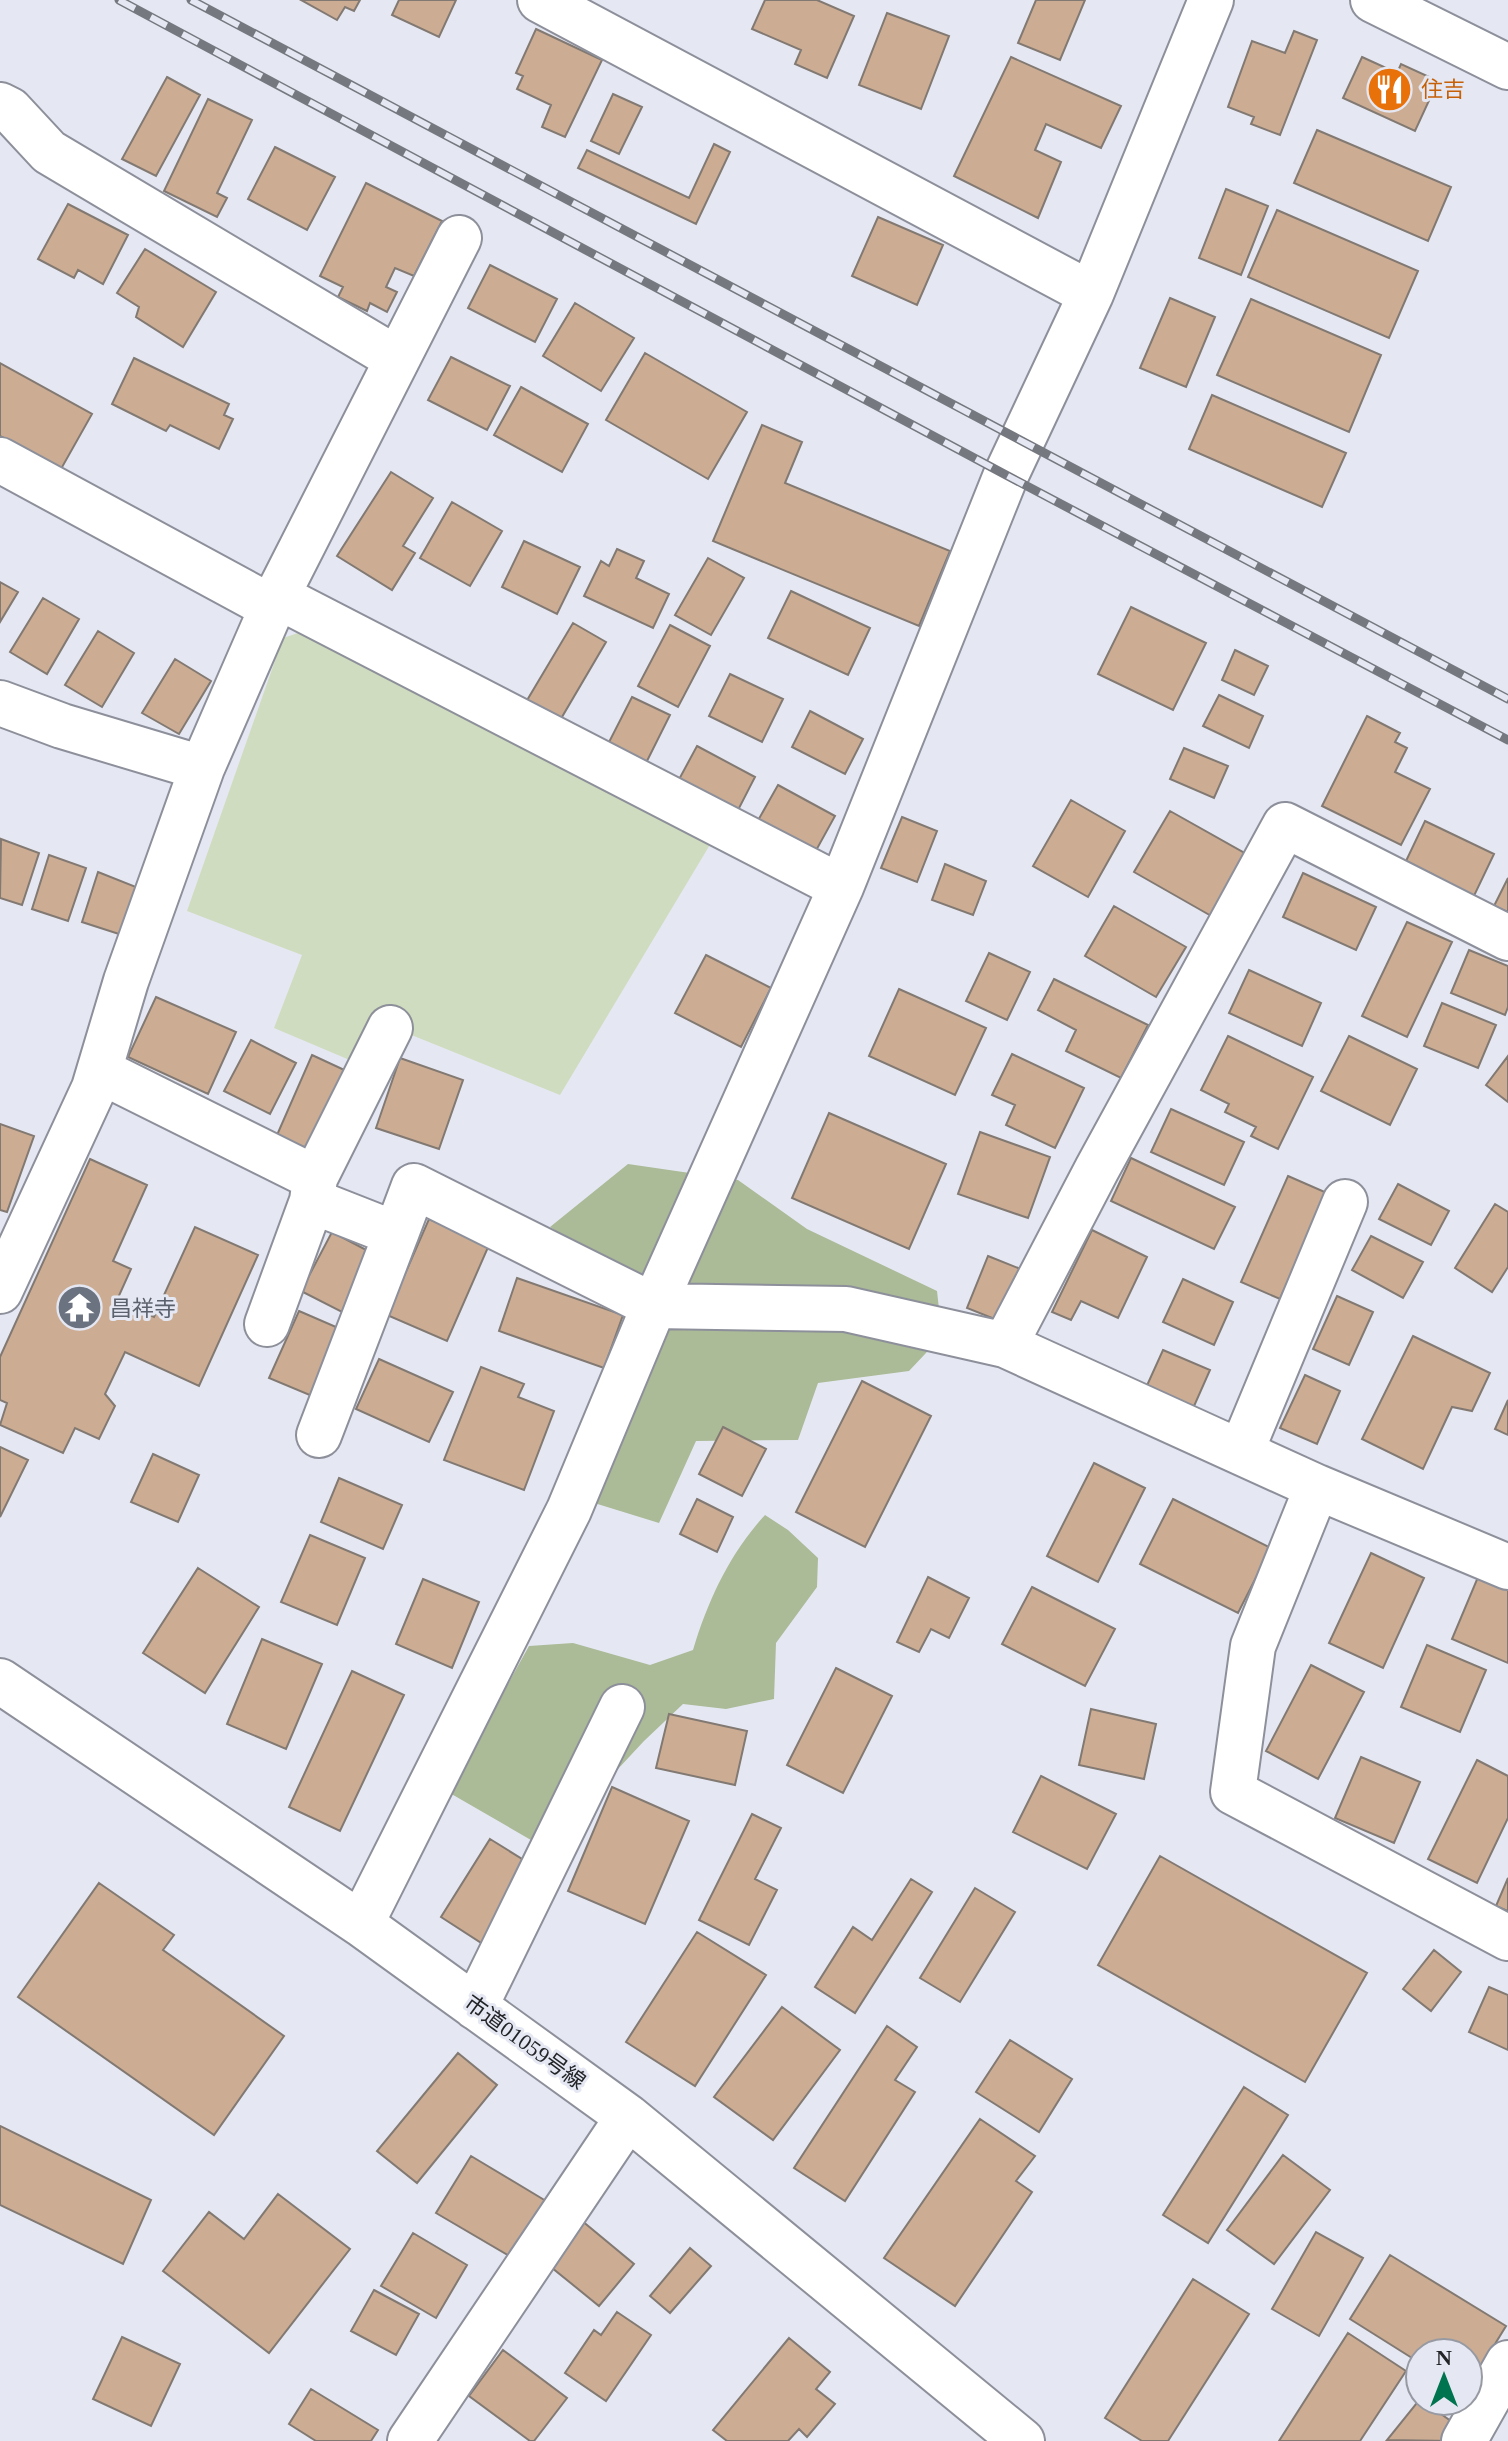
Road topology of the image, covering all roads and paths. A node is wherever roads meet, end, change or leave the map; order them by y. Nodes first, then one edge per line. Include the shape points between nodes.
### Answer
1 (540, 0) edge
2 (1211, 0) edge
3 (1373, 0) edge
4 (1508, 67) edge
5 (0, 105) edge
6 (459, 238) dead end
7 (1091, 294) junction
8 (397, 359) junction
9 (0, 460) edge
10 (275, 602) junction
11 (3, 708) edge
12 (202, 768) junction
13 (841, 887) junction
14 (1508, 938) edge
15 (390, 1028) dead end
16 (100, 1071) junction
17 (314, 1189) junction
18 (1345, 1202) dead end
19 (396, 1234) junction
20 (0, 1291) edge
21 (654, 1306) junction
22 (267, 1324) dead end
23 (1005, 1345) junction
24 (319, 1435) dead end
25 (1241, 1452) junction
26 (1317, 1487) junction
27 (1508, 1567) edge
28 (0, 1681) edge
29 (622, 1707) dead end
30 (361, 1924) junction
31 (1508, 1938) edge
32 (475, 2007) junction
33 (628, 2117) junction
34 (1508, 2363) edge
35 (410, 2441) edge
36 (1022, 2441) edge
37 (1464, 2441) edge

1 - 7 street
2 - 7 street
3 - 4 street
5 - 8 street via 49,152
6 - 8 street
7 - 13 street via 1006,475
8 - 10 street
9 - 10 street
10 - 12 street
10 - 13 street
11 - 12 street
12 - 16 street via 126,981
13 - 21 street
14 - 23 street via 1285,825
15 - 17 street
16 - 17 street
16 - 20 street
17 - 19 street
17 - 22 street
18 - 25 street
19 - 21 street via 414,1186
19 - 24 street
21 - 23 street via 846,1309
21 - 30 street via 569,1510
23 - 25 street
25 - 26 street
26 - 27 street
26 - 31 street via 1253,1646 1233,1792
28 - 30 street, 市道01059号線
29 - 32 street
30 - 32 street, 市道01059号線
32 - 33 street, 市道01059号線
33 - 35 street
33 - 36 street, 市道01059号線
34 - 37 street

